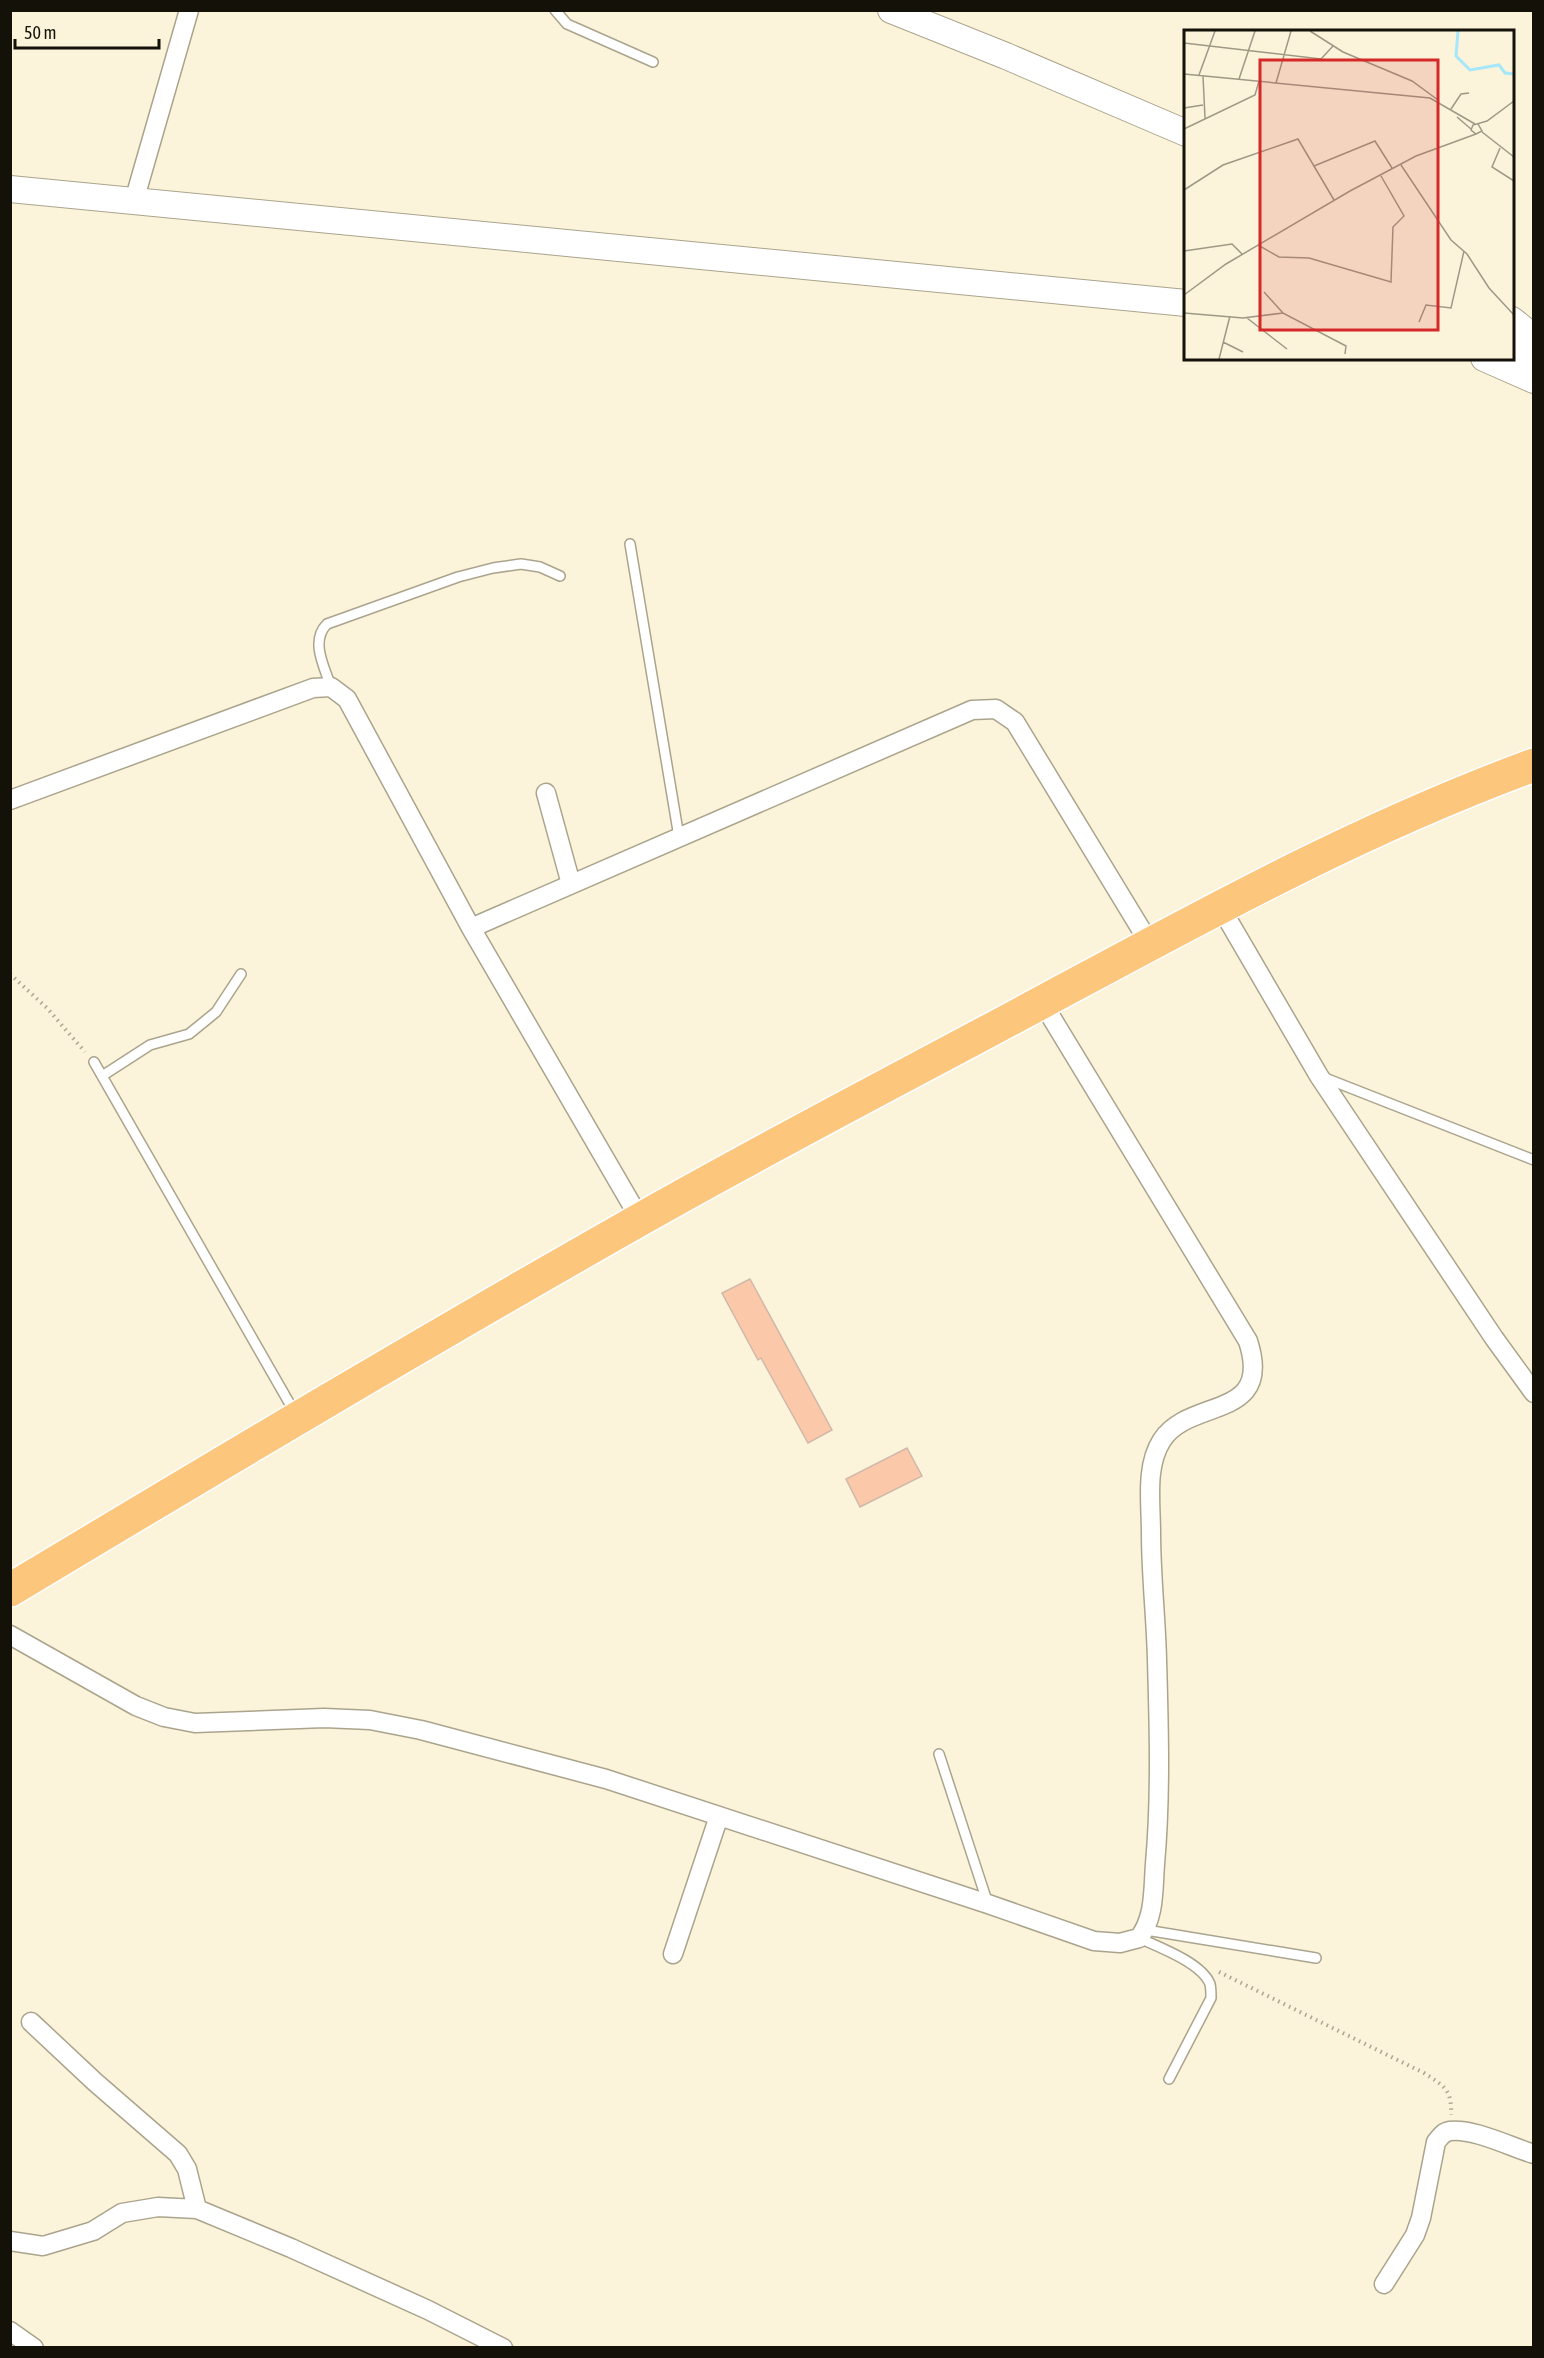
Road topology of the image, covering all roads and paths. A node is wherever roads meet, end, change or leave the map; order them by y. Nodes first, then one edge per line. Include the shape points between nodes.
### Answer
1 (189, 10) edge
2 (555, 10) edge
3 (891, 10) edge
4 (653, 62) dead end
5 (1184, 133) edge
6 (10, 189) edge
7 (134, 201) junction
8 (1184, 303) edge
9 (1514, 322) edge
10 (1533, 338) edge
11 (1514, 350) edge
12 (1533, 358) edge
13 (1488, 360) edge
14 (1533, 380) edge
15 (630, 544) dead end
16 (560, 576) dead end
17 (331, 687) junction
18 (1533, 765) edge
19 (546, 793) dead end
20 (10, 800) edge
21 (679, 837) junction
22 (571, 884) junction
23 (1221, 908) junction
24 (471, 928) junction
25 (1150, 944) junction
26 (10, 974) edge
27 (241, 974) dead end
28 (1042, 1002) junction
29 (94, 1062) joint
30 (102, 1076) junction
31 (1319, 1076) junction
32 (1533, 1160) edge
33 (640, 1219) junction
34 (1533, 1394) edge
35 (298, 1417) junction
36 (10, 1590) edge
37 (10, 1635) edge
38 (939, 1754) dead end
39 (719, 1816) junction
40 (988, 1904) junction
41 (1143, 1934) junction
42 (673, 1954) dead end
43 (1316, 1958) dead end
44 (1190, 1964) junction
45 (31, 2022) dead end
46 (1169, 2079) dead end
47 (1450, 2131) junction
48 (1533, 2154) edge
49 (197, 2209) junction
50 (10, 2241) edge
51 (1384, 2284) dead end
52 (10, 2331) edge
53 (34, 2348) edge
54 (503, 2348) edge

1 - 7 street
2 - 4 lane via 567,24
3 - 5 street
6 - 7 street
7 - 8 street
9 - 10 street
11 - 12 street
13 - 14 street
15 - 21 lane
16 - 17 lane via 521,564 494,568 327,624 319,632 317,643
17 - 20 street via 313,688
17 - 24 street via 347,699
18 - 23 highway via 1359,837
19 - 22 street
21 - 22 street
21 - 25 street via 972,710 996,709 1015,722
22 - 24 street
23 - 25 highway
23 - 31 street
24 - 33 street
25 - 28 highway
26 - 29 path via 47,1008
27 - 30 lane via 216,1012 189,1034 150,1045
28 - 33 highway
28 - 41 street via 1248,1341 1253,1358 1247,1390 1234,1400 1180,1424 1163,1438 1154,1456 1151,1550 1157,1659 1158,1830 1151,1915
29 - 30 lane
30 - 35 lane
31 - 32 lane
31 - 34 street
33 - 35 highway
35 - 36 highway
37 - 39 street via 136,1706 164,1717 195,1723 370,1720 497,1749
38 - 40 lane
39 - 40 street
39 - 42 street
40 - 41 street via 1094,1941 1120,1943
41 - 43 lane
41 - 44 lane
44 - 46 lane via 1204,1973 1211,1998
44 - 47 path via 1212,1969 1446,2087 1452,2101
45 - 49 street via 178,2154 187,2169
47 - 48 street
47 - 51 street via 1436,2142 1415,2235
49 - 50 street via 158,2207 122,2213 93,2231 43,2246
49 - 54 street via 323,2262
52 - 53 street

